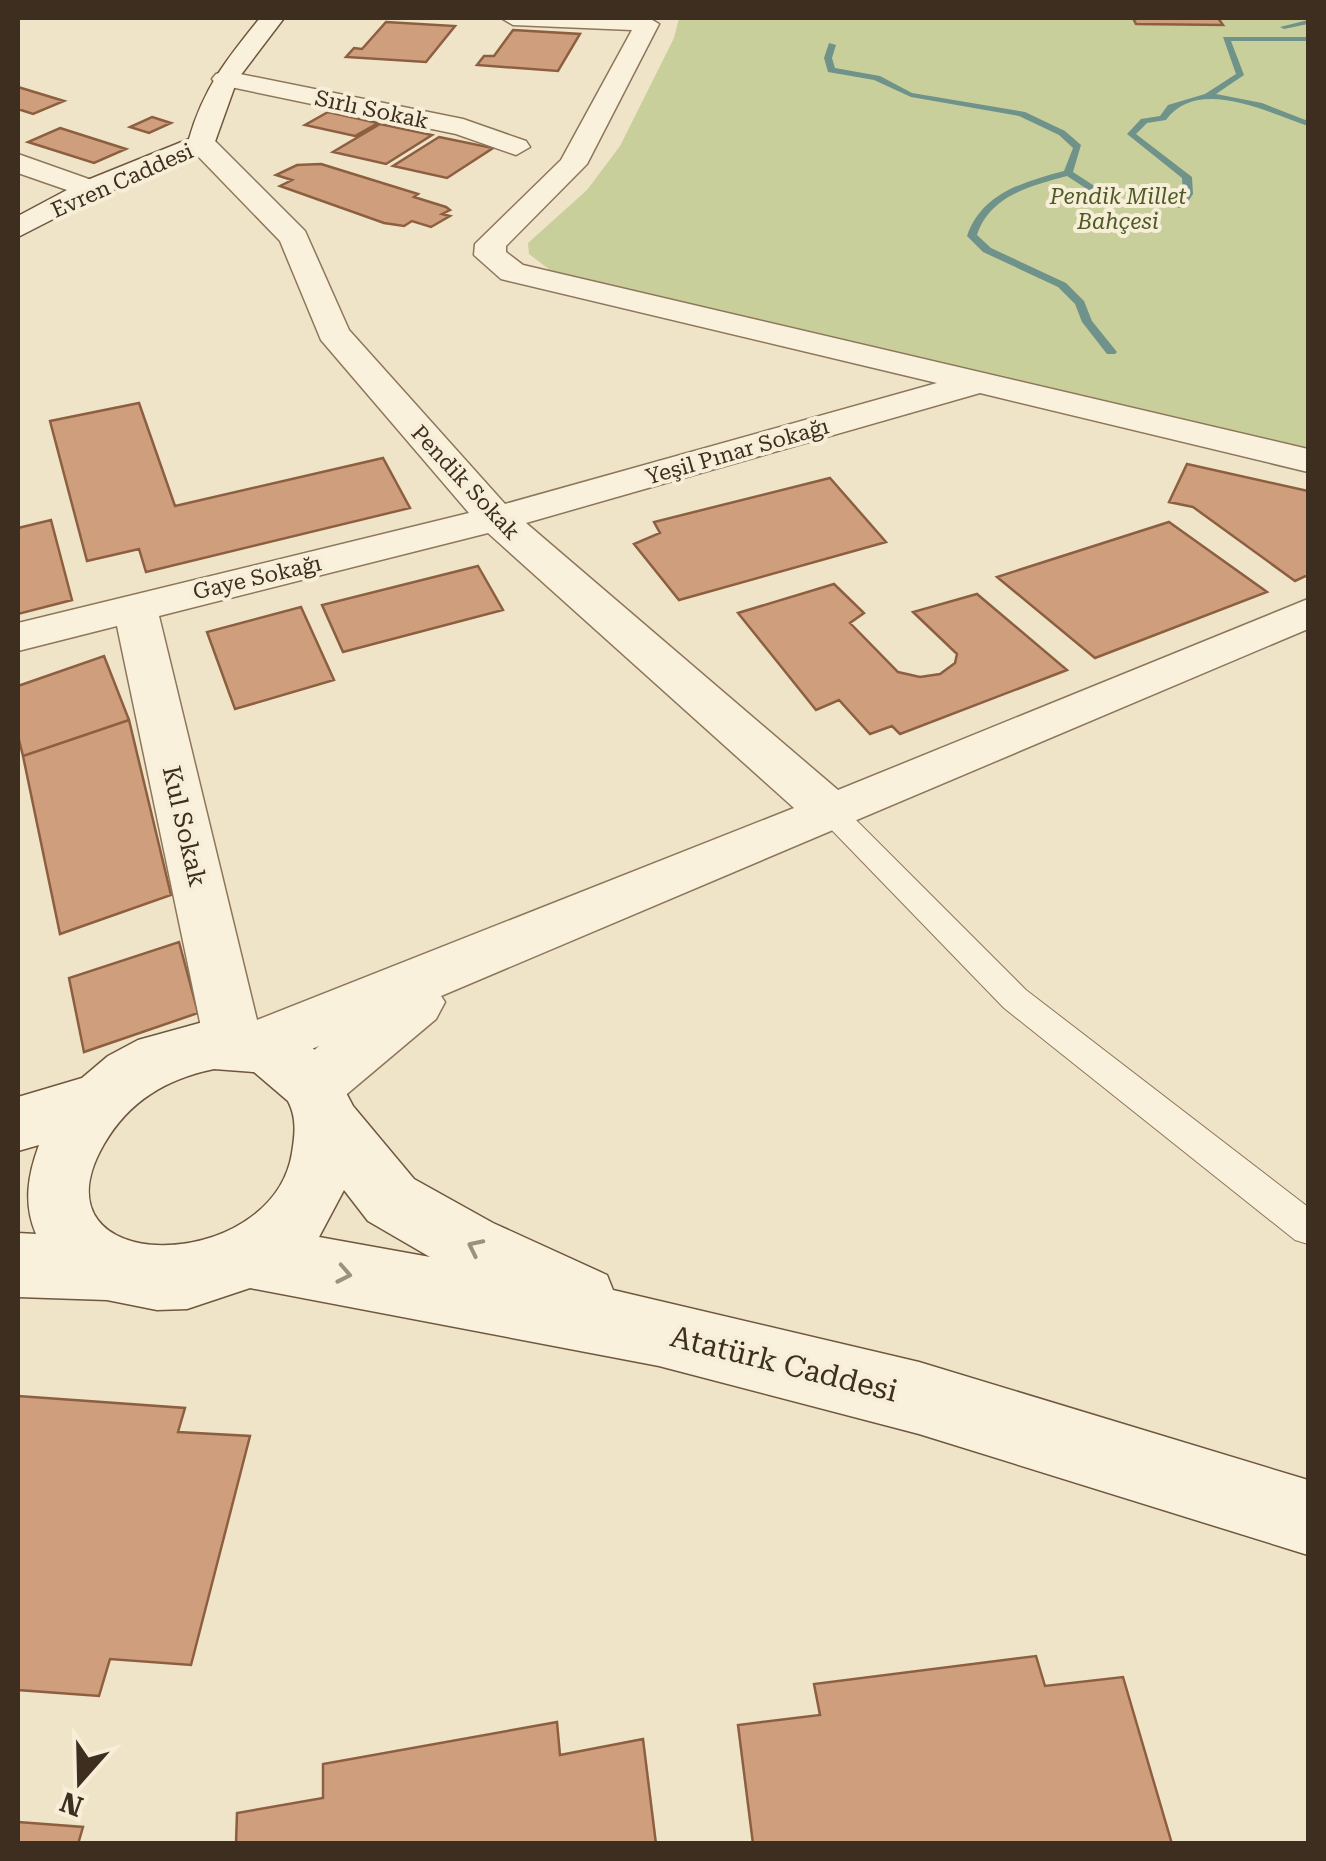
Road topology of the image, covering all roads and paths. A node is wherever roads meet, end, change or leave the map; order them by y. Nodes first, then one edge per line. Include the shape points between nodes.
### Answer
1 (272, 18) edge
2 (513, 18) edge
3 (647, 21) edge
4 (224, 79) junction
5 (202, 144) junction
6 (516, 147) dead end
7 (18, 163) edge
8 (90, 189) junction
9 (18, 228) edge
10 (977, 383) junction
11 (1308, 460) edge
12 (496, 519) junction
13 (135, 606) junction
14 (1308, 613) edge
15 (18, 637) edge
16 (832, 813) junction
17 (473, 960) junction
18 (244, 1046) junction
19 (97, 1100) junction
20 (320, 1103) junction
21 (18, 1124) edge
22 (1308, 1228) edge
23 (249, 1256) junction
24 (18, 1265) edge
25 (108, 1268) junction
26 (659, 1332) junction
27 (1308, 1518) edge

1 - 4 street, Evren Caddesi
2 - 3 street
3 - 10 street via 573,164 490,244 498,264 534,279
4 - 5 street, Evren Caddesi
4 - 6 street, Sırlı Sokak via 462,128
5 - 8 street, Evren Caddesi
5 - 12 street, Pendik Sokak via 294,238 333,333
7 - 8 street
8 - 9 street, Evren Caddesi
10 - 11 street
10 - 12 street, Yeşil Pınar Sokağı
12 - 13 street, Gaye Sokağı
12 - 16 street, Pendik Sokak
13 - 15 street, Gaye Sokağı
13 - 18 street, Kul Sokak
14 - 16 street
16 - 17 street
16 - 22 lane via 1015,999
17 - 18 street
17 - 20 street via 371,1036
18 - 19 street via 172,1052 131,1072
18 - 20 street via 289,1062
19 - 21 street
19 - 25 street via 60,1166 59,1196 82,1250
20 - 23 street via 326,1157 310,1197 280,1234
26 -> 20 street via 470,1245 390,1200
23 - 25 street via 176,1279
23 -> 26 street, Atatürk Caddesi
24 - 25 street
26 - 27 street, Atatürk Caddesi via 918,1398

